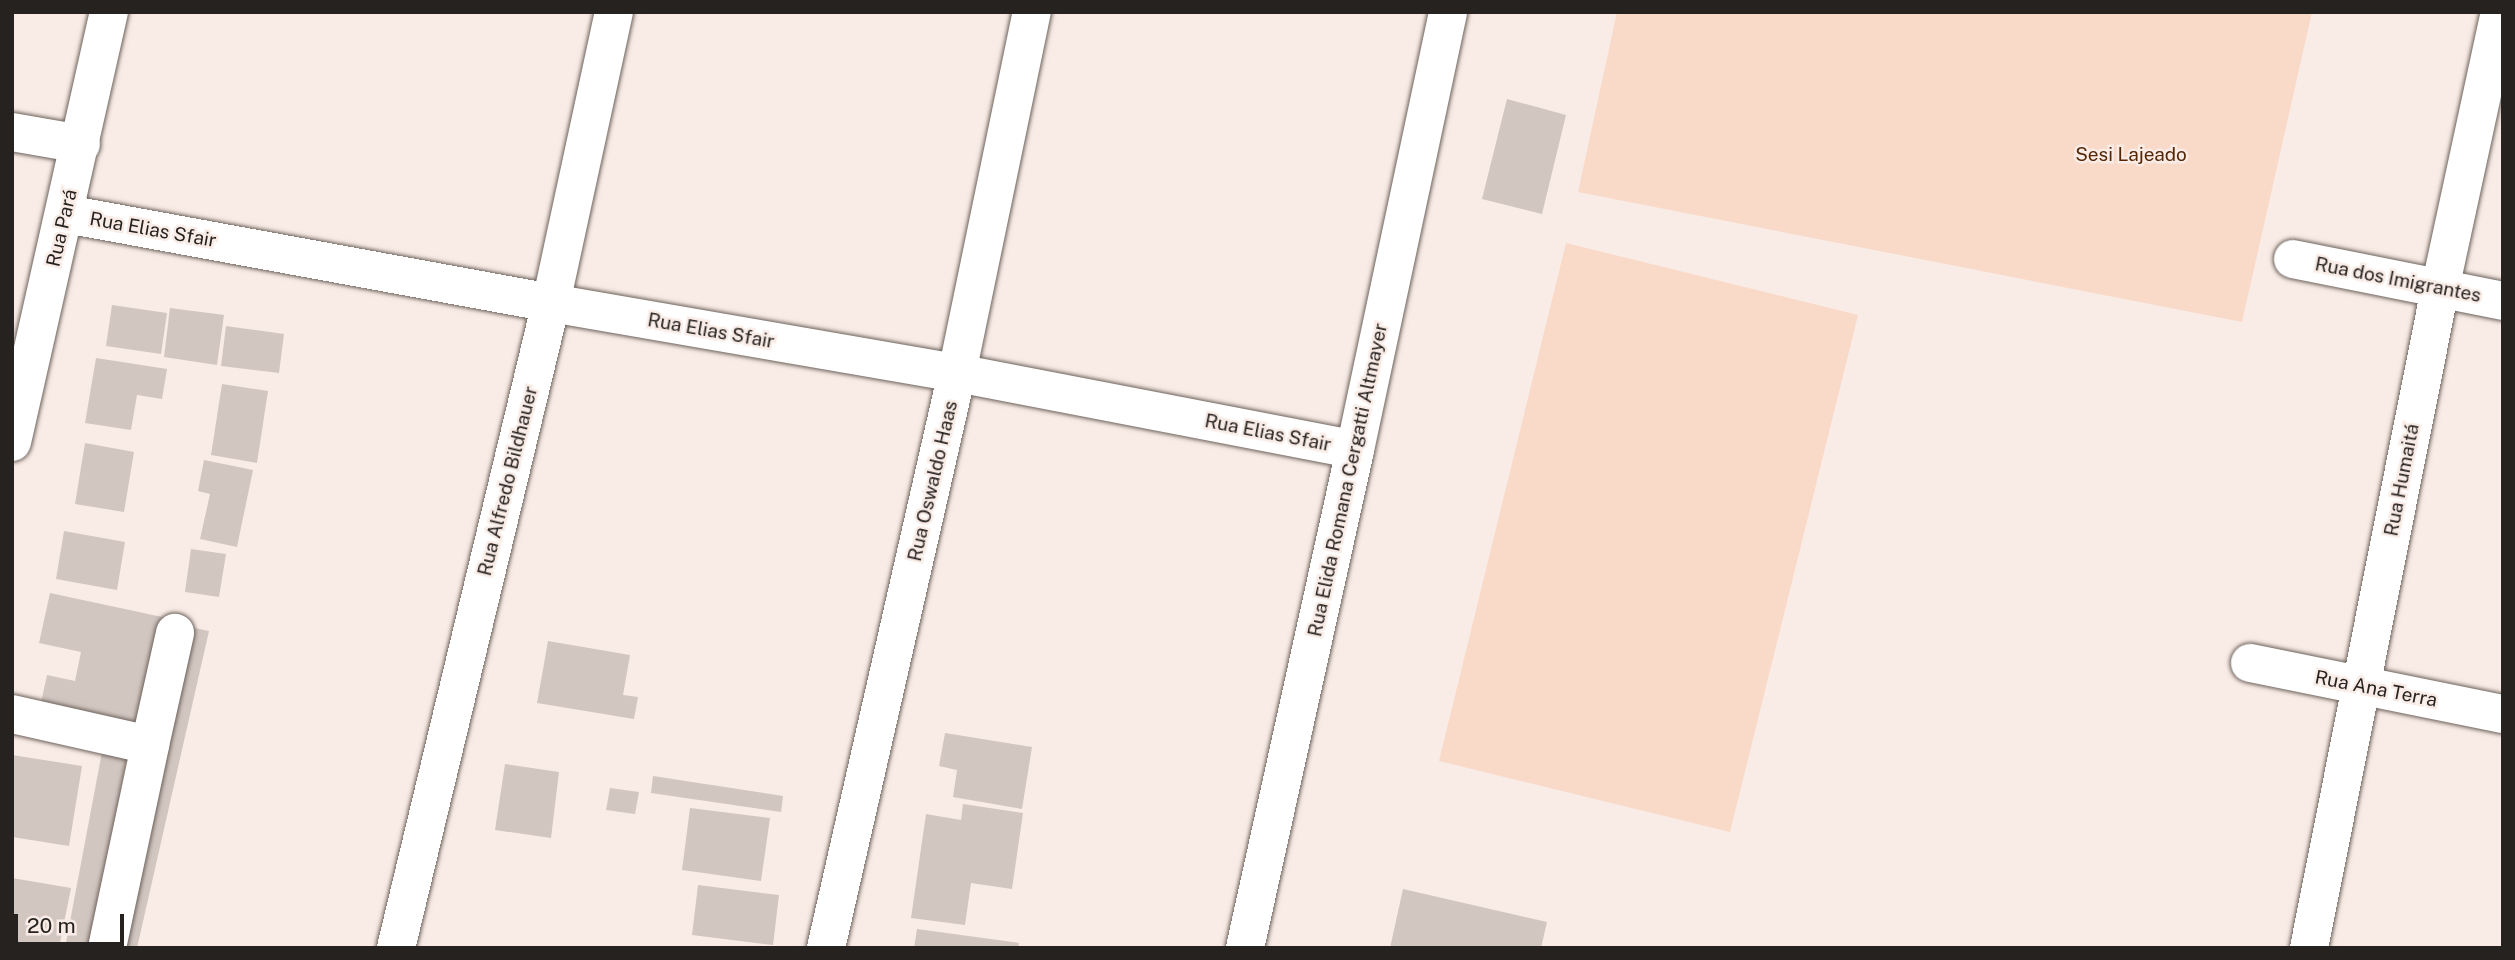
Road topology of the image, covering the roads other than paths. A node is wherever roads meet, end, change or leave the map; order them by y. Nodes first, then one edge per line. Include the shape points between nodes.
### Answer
1 (109, 12) edge
2 (614, 12) edge
3 (1032, 12) edge
4 (1448, 12) edge
5 (2500, 12) edge
6 (12, 132) edge
7 (81, 144) junction
8 (66, 214) junction
9 (2293, 259) dead end
10 (2440, 289) junction
11 (2503, 301) edge
12 (551, 303) junction
13 (957, 373) junction
14 (12, 442) edge
15 (1356, 450) junction
16 (175, 633) dead end
17 (2250, 663) dead end
18 (2361, 688) junction
19 (12, 714) edge
20 (2503, 714) edge
21 (150, 745) junction
22 (107, 948) edge
23 (396, 948) edge
24 (826, 948) edge
25 (1244, 948) edge
26 (2309, 948) edge

1 - 7 street, Rua Pará
2 - 12 street, Rua Alfredo Bildhauer
3 - 13 street, Rua Oswaldo Haas
4 - 15 street, Rua Elida Romana Cergatti Altmayer
5 - 10 street, Rua Humaitá
6 - 7 street
7 - 8 street, Rua Pará
8 - 12 street, Rua Elias Sfair
8 - 14 street, Rua Pará
9 - 10 street, Rua dos Imigrantes
10 - 11 street, Rua dos Imigrantes
10 - 18 street, Rua Humaitá
12 - 13 street, Rua Elias Sfair
12 - 23 street, Rua Alfredo Bildhauer
13 - 15 street, Rua Elias Sfair
13 - 24 street, Rua Oswaldo Haas
15 - 25 street, Rua Elida Romana Cergatti Altmayer
16 - 21 street
17 - 18 street, Rua Ana Terra
18 - 20 street, Rua Ana Terra
18 - 26 street, Rua Humaitá
19 - 21 street
21 - 22 street

